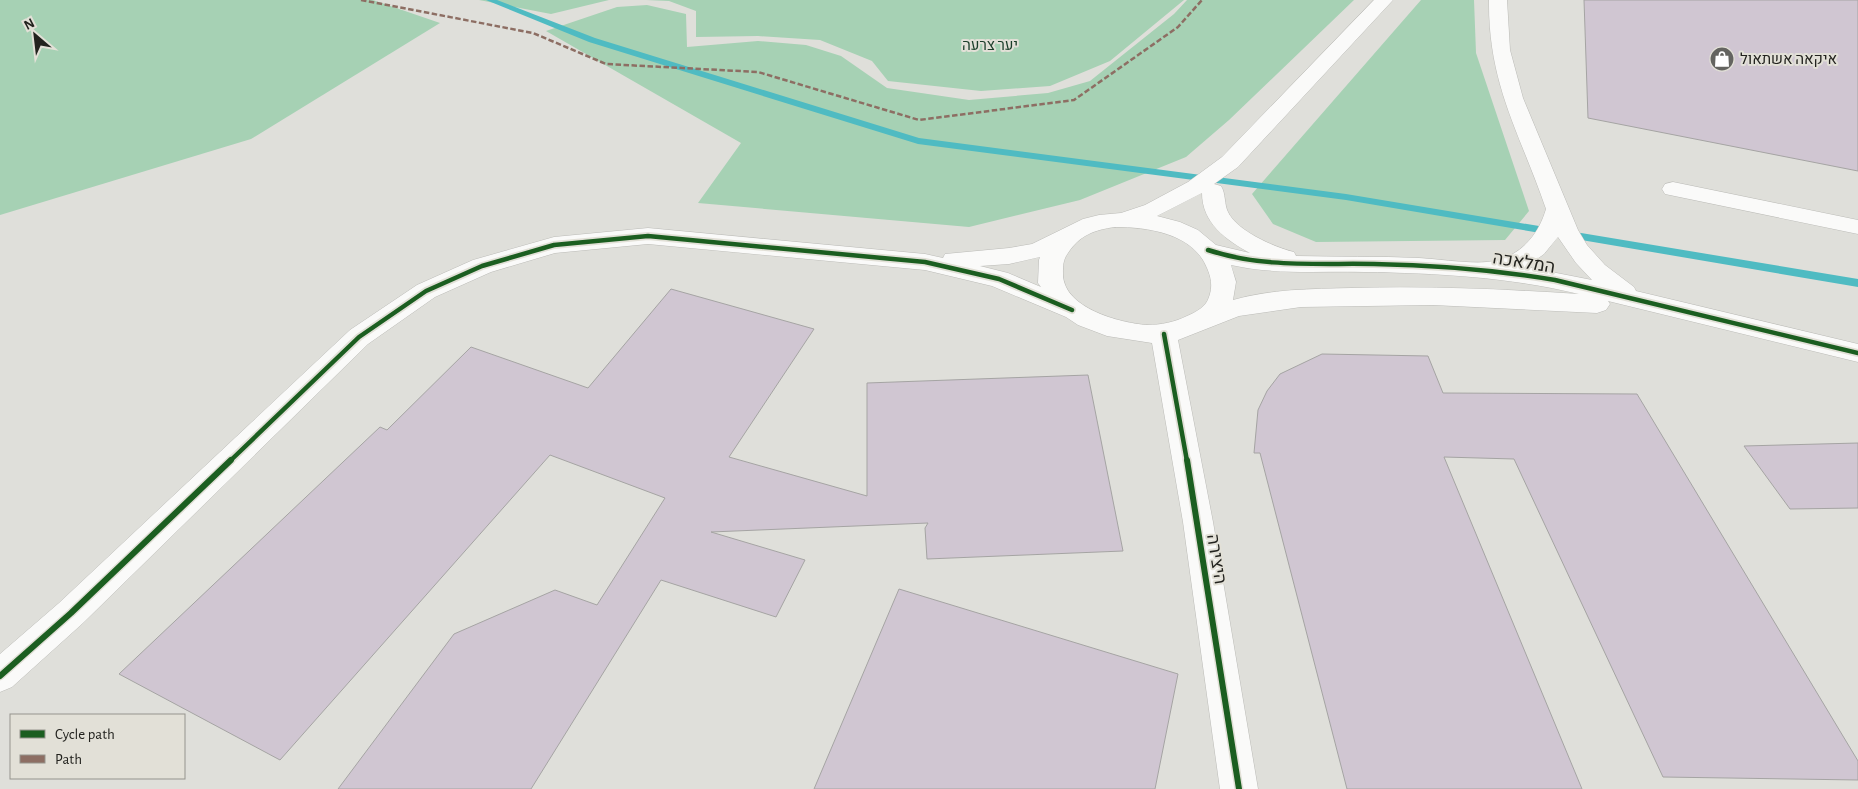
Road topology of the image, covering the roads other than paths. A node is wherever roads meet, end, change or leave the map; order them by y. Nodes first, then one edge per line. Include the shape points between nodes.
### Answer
1 (1384, 0) edge
2 (1498, 0) edge
3 (1230, 162) junction
4 (1673, 189) dead end
5 (1213, 191) junction
6 (1558, 208) junction
7 (1124, 219) junction
8 (1858, 227) edge
9 (1068, 236) junction
10 (1207, 249) junction
11 (925, 262) junction
12 (1323, 264) junction
13 (1491, 270) junction
14 (1653, 305) junction
15 (1072, 310) junction
16 (1206, 318) junction
17 (1164, 334) junction
18 (1858, 353) edge
19 (0, 676) edge
20 (1239, 789) edge

1 - 3 street
2 - 6 street via 1501,52 1508,83
3 - 5 street
3 - 7 street via 1175,199
4 - 8 street
5 - 10 street via 1200,225
5 - 12 street via 1217,215 1240,236 1276,256
6 - 13 street via 1550,230 1535,250 1510,266
6 - 14 street via 1568,234 1587,261 1617,288
7 - 9 street via 1088,225
7 - 10 street via 1163,225 1186,234
9 - 11 street via 1041,249 1014,256
9 - 15 street via 1055,249 1050,275 1057,293
10 - 12 street, המלאכה via 1253,262
10 - 16 street via 1223,273 1225,289 1219,304
11 - 15 street via 999,279
11 - 19 street via 648,236 554,246 482,266 426,291 359,337 71,613
12 - 13 street, המלאכה
13 - 14 street, המלאכה via 1554,280
14 - 16 street, המלאכה via 1392,296 1264,303 1229,309
14 - 18 street, המלאכה
15 - 17 street via 1108,328 1136,334
16 - 17 street via 1188,328
17 - 20 street, היצירה via 1198,522

